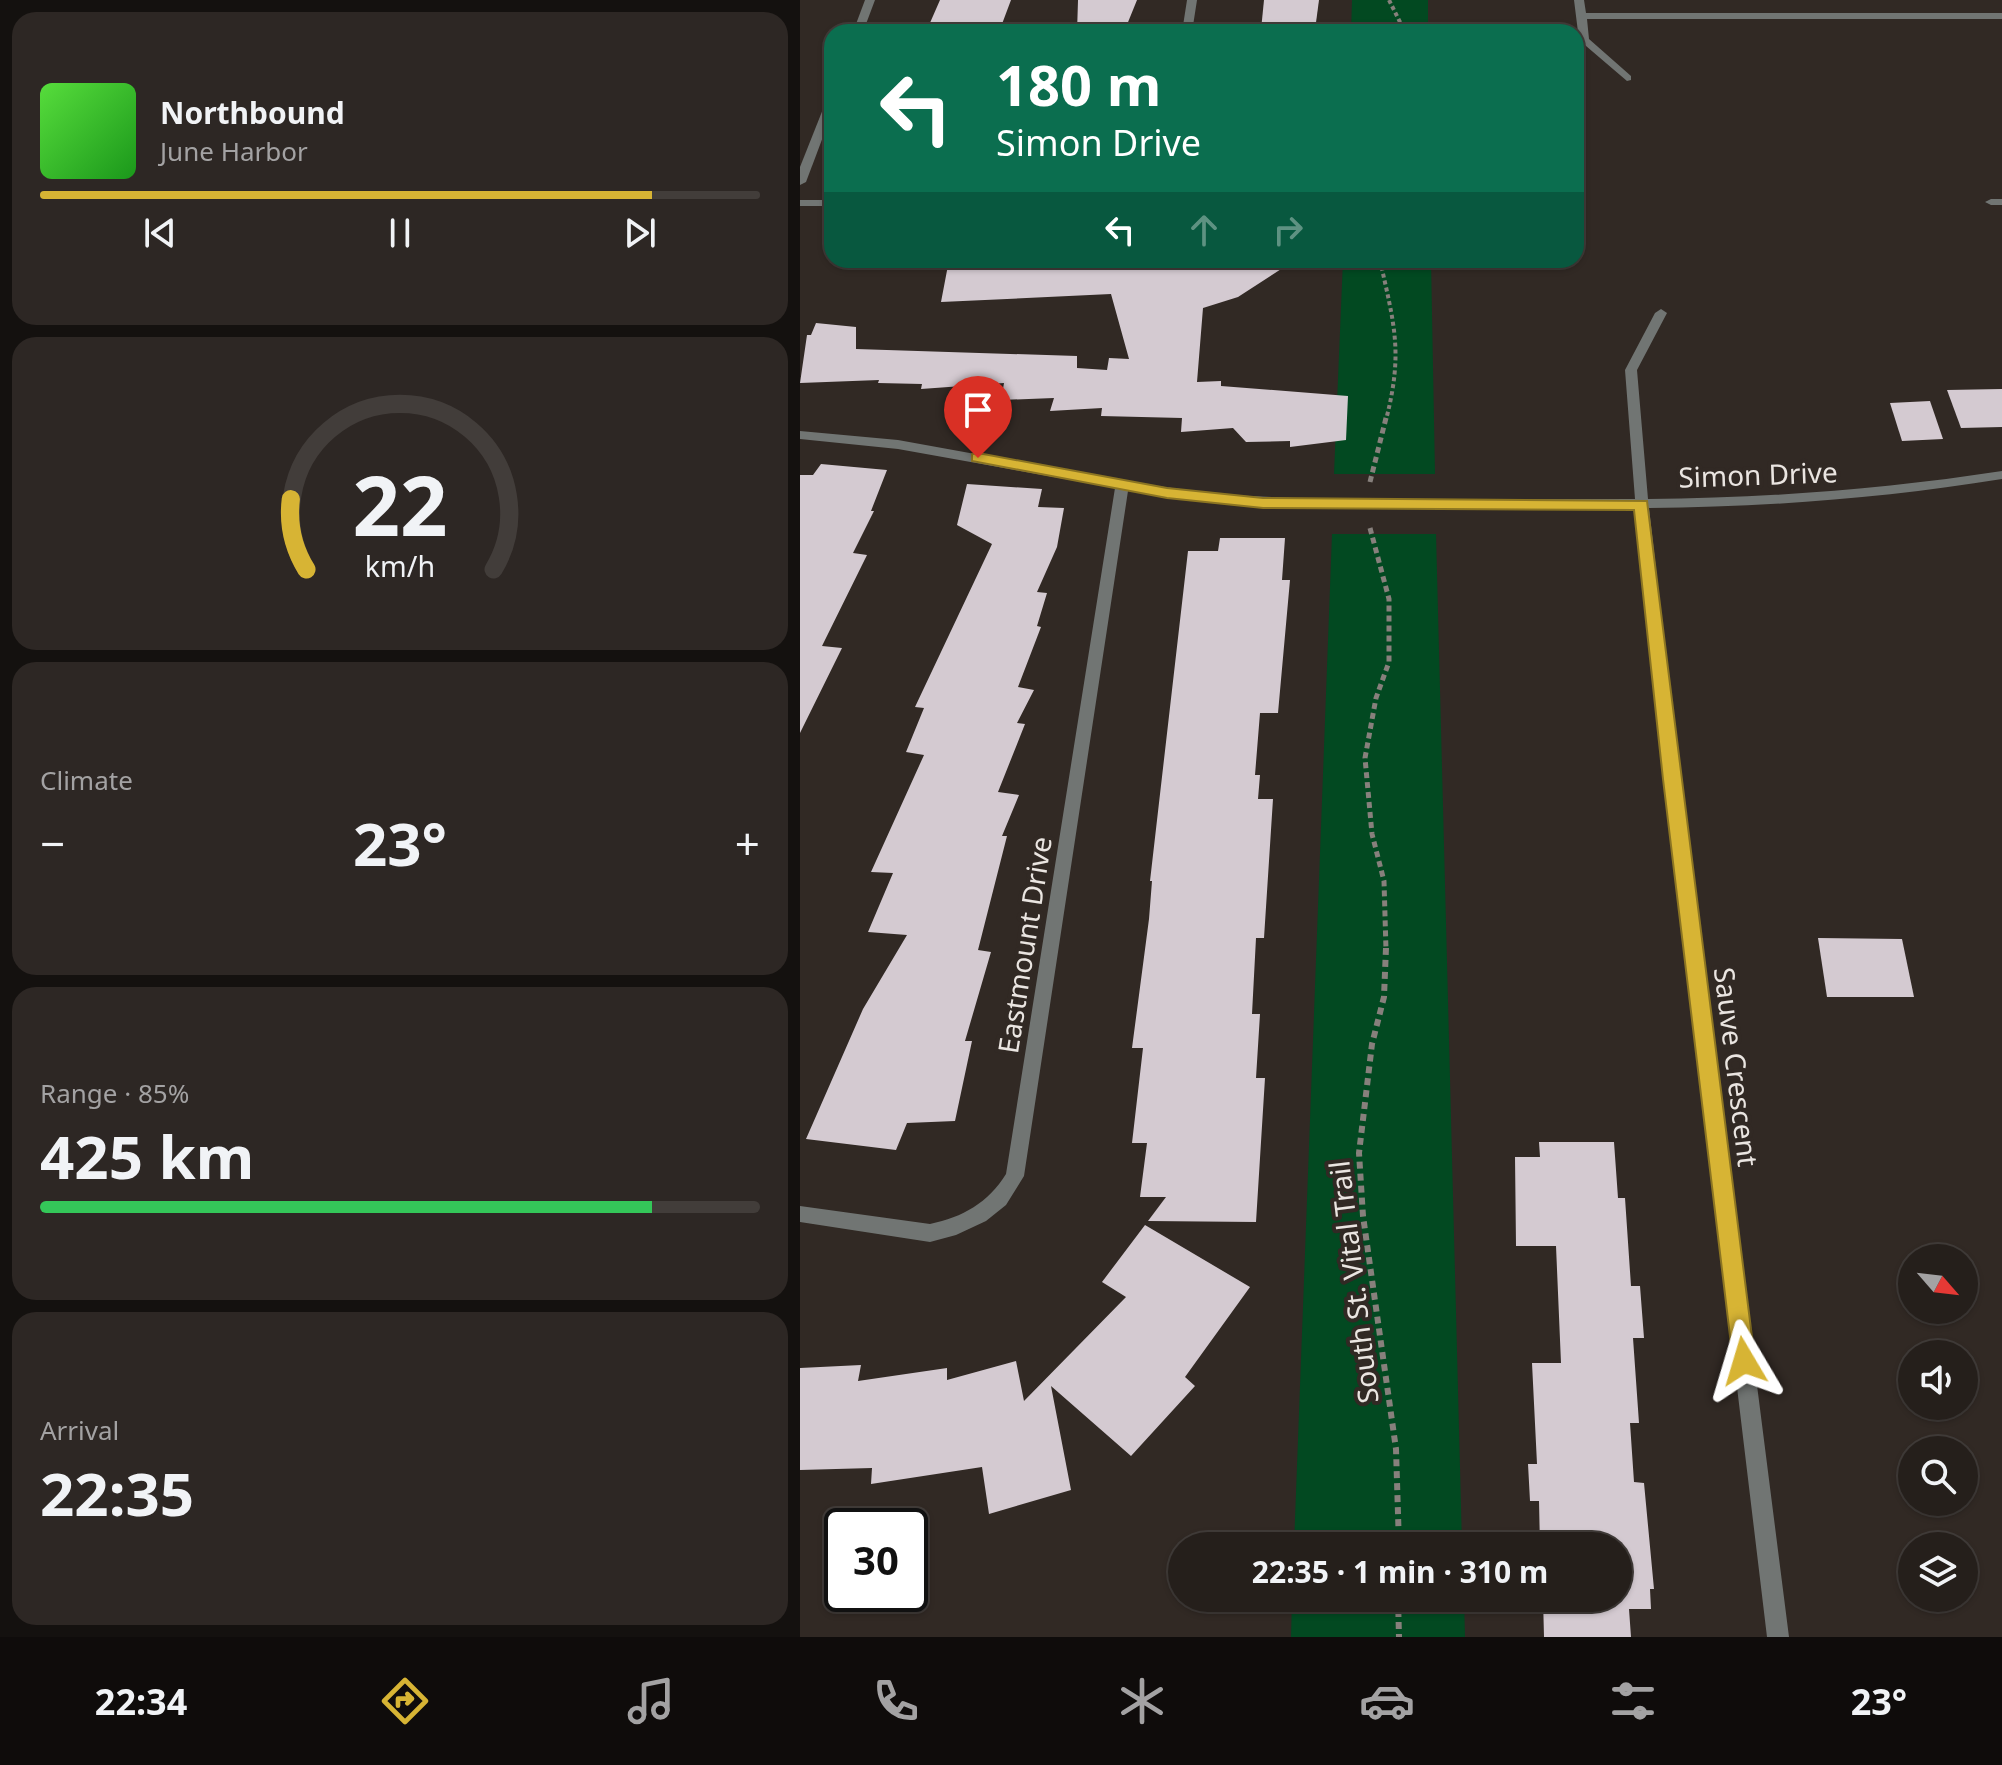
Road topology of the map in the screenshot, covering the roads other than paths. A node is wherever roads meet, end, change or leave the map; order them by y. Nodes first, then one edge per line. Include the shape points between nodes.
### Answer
1 (870, 0) edge
2 (1192, 0) edge
3 (1579, 0) edge
4 (1581, 16) junction
5 (2002, 16) edge
6 (861, 24) edge
7 (1188, 24) edge
8 (1582, 24) edge
9 (1584, 40) edge
10 (1627, 78) dead end
11 (824, 120) edge
12 (800, 182) edge
13 (800, 203) edge
14 (824, 203) edge
15 (1661, 313) dead end
16 (800, 435) edge
17 (2002, 475) edge
18 (1122, 485) junction
19 (1642, 504) junction
20 (800, 1214) edge
21 (1778, 1637) edge

1 - 6 street
2 - 7 street
3 - 4 street
4 - 5 street
4 - 8 street
9 - 10 street
11 - 12 street
13 - 14 street
15 - 19 street, Sauve Crescent via 1631,370
16 - 18 street, Simon Drive via 924,448
17 - 19 street, Simon Drive via 1851,497
18 - 19 street, Simon Drive via 1263,503
18 - 20 street, Eastmount Drive via 1015,1176 981,1215 942,1231
19 - 21 street, Sauve Crescent

